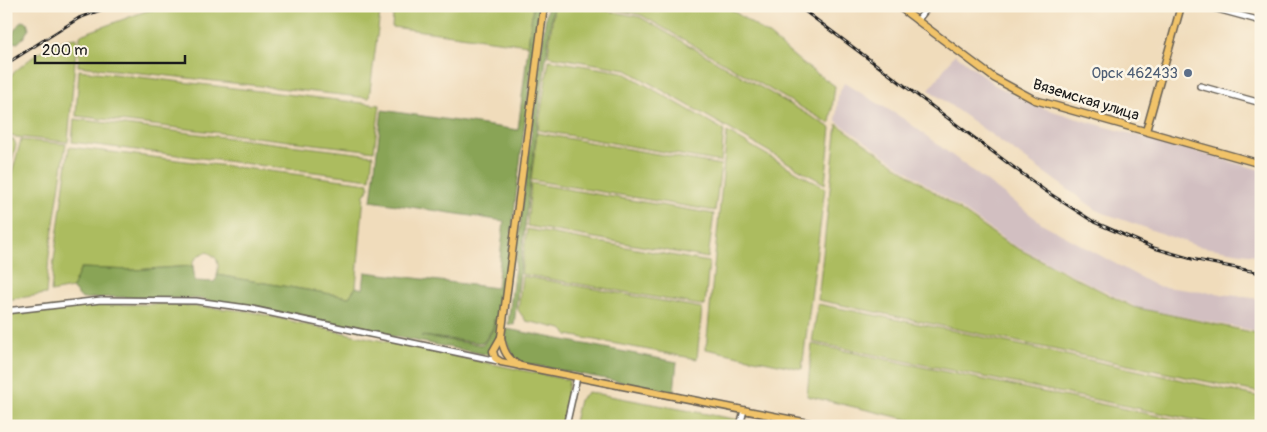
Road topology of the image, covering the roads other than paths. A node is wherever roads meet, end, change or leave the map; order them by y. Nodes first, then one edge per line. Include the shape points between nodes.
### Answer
1 (544, 6) edge
2 (898, 6) edge
3 (930, 6) edge
4 (1180, 6) edge
5 (1206, 6) edge
6 (917, 21) junction
7 (1261, 21) edge
8 (1200, 86) dead end
9 (1261, 103) edge
10 (1146, 131) junction
11 (1261, 164) edge
12 (6, 311) edge
13 (501, 336) junction
14 (501, 362) junction
15 (520, 366) junction
16 (577, 377) junction
17 (744, 410) junction
18 (566, 426) edge
19 (740, 426) edge
20 (824, 426) edge

1 - 13 main road
2 - 6 main road, Вяземская улица
3 - 6 street
4 - 10 main road
5 - 7 street
6 - 10 main road, Вяземская улица via 994,78 1035,100
8 - 9 street
10 - 11 main road, Вяземская улица
12 - 14 street via 101,300 196,300
13 - 14 main road via 493,351
13 - 15 main road via 506,355
14 - 15 main road
15 - 16 main road
16 - 17 main road
16 - 18 street
17 - 19 street
17 - 20 main road

